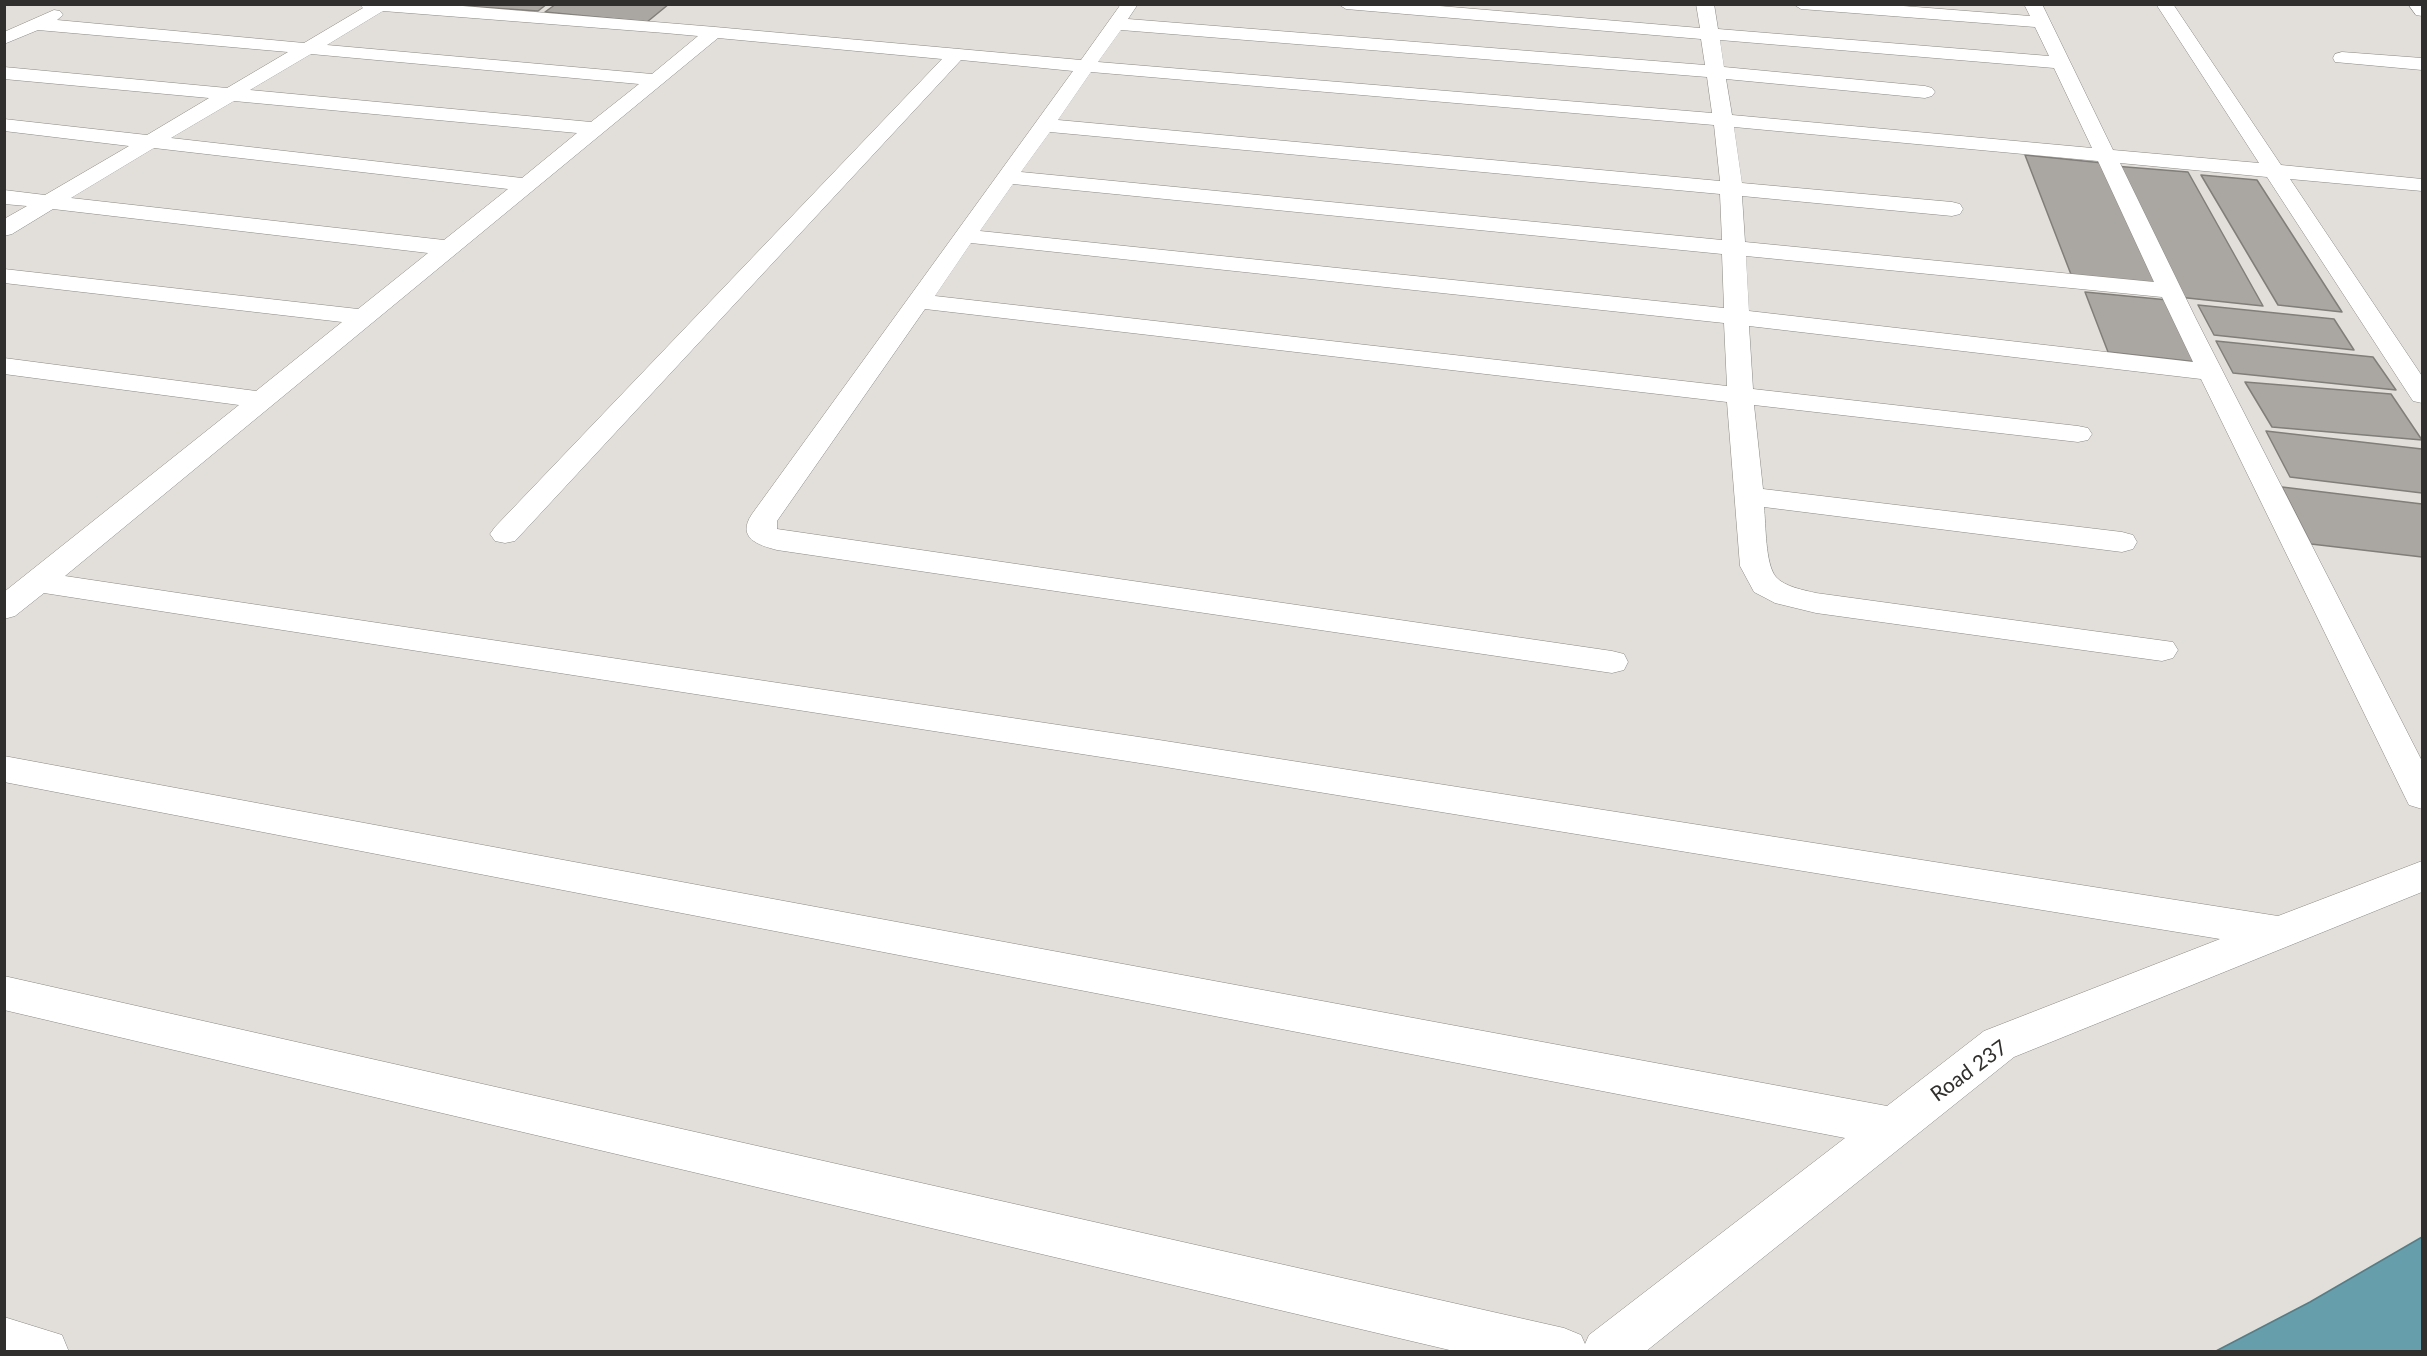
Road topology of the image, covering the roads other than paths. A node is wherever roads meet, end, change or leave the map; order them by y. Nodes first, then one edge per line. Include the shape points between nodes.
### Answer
1 (550, 4) edge
2 (1346, 4) edge
3 (1705, 4) edge
4 (1801, 4) edge
5 (2164, 4) edge
6 (2416, 4) edge
7 (376, 5) edge
8 (66, 9) dead end
9 (688, 10) dead end
10 (2422, 11) edge
11 (2037, 13) edge
12 (1124, 14) edge
13 (532, 17) junction
14 (36, 24) junction
15 (665, 28) junction
16 (715, 32) junction
17 (1710, 34) junction
18 (4, 39) edge
19 (309, 48) junction
20 (957, 54) junction
21 (2342, 58) dead end
22 (2061, 63) junction
23 (2422, 64) edge
24 (1088, 66) junction
25 (1715, 72) junction
26 (4, 73) edge
27 (657, 80) junction
28 (1925, 92) dead end
29 (231, 94) junction
30 (1723, 120) junction
31 (4, 125) edge
32 (1045, 125) junction
33 (595, 129) junction
34 (152, 141) junction
35 (2106, 156) junction
36 (2276, 172) junction
37 (1008, 177) junction
38 (527, 184) junction
39 (2422, 185) edge
40 (1731, 190) junction
41 (4, 197) edge
42 (50, 202) junction
43 (1952, 209) dead end
44 (4, 229) edge
45 (966, 236) junction
46 (1734, 247) junction
47 (449, 248) junction
48 (4, 276) edge
49 (2170, 291) junction
50 (919, 301) junction
51 (364, 317) junction
52 (1737, 317) junction
53 (4, 366) edge
54 (2211, 372) junction
55 (1740, 394) junction
56 (2422, 395) edge
57 (262, 400) junction
58 (2078, 434) dead end
59 (1749, 496) junction
60 (506, 534) dead end
61 (2122, 542) dead end
62 (38, 582) junction
63 (4, 609) edge
64 (2162, 650) dead end
65 (1612, 662) dead end
66 (4, 769) edge
67 (2422, 795) edge
68 (2422, 876) edge
69 (2281, 933) junction
70 (4, 993) edge
71 (1892, 1127) junction
72 (4, 1341) edge
73 (45, 1352) edge
74 (1564, 1352) edge
75 (1606, 1352) edge

1 - 13 street
2 - 17 street
3 - 17 street
4 - 11 street
5 - 36 street
6 - 10 street
7 - 13 street
7 - 19 street
8 - 14 street
9 - 15 street
11 - 22 street
12 - 24 street
12 - 25 street
13 - 15 street
14 - 18 street
14 - 19 street
15 - 16 street
16 - 20 street
16 - 27 street
17 - 22 street
17 - 25 street
19 - 27 street
19 - 29 street
20 - 24 street
20 - 60 street
21 - 23 street
22 - 35 street
24 - 30 street
24 - 32 street
25 - 28 street
25 - 30 street
26 - 29 street
27 - 33 street
29 - 33 street
29 - 34 street
30 - 35 street
30 - 40 street
31 - 34 street
32 - 37 street
32 - 40 street
33 - 38 street
34 - 38 street
34 - 42 street
35 - 36 street
35 - 49 street
36 - 39 street
36 - 56 street
37 - 45 street
37 - 46 street
38 - 47 street
40 - 43 street
40 - 46 street
41 - 42 street
42 - 44 street
42 - 47 street
45 - 50 street
45 - 52 street
46 - 49 street
46 - 52 street
47 - 51 street
48 - 51 street
49 - 54 street
50 - 55 street
50 - 65 street via 762,521 762,534 777,540
51 - 57 street
52 - 54 street
52 - 55 street
53 - 57 street
54 - 67 street
55 - 58 street
55 - 59 street
57 - 62 street
59 - 61 street
59 - 64 street via 1755,566 1766,585 1786,596
62 - 63 street
62 - 69 street via 1159,753
66 - 71 street
68 - 69 street, Road 237
69 - 71 street, Road 237 via 1999,1044
70 - 74 street
71 - 75 street, Road 237
72 - 73 street

